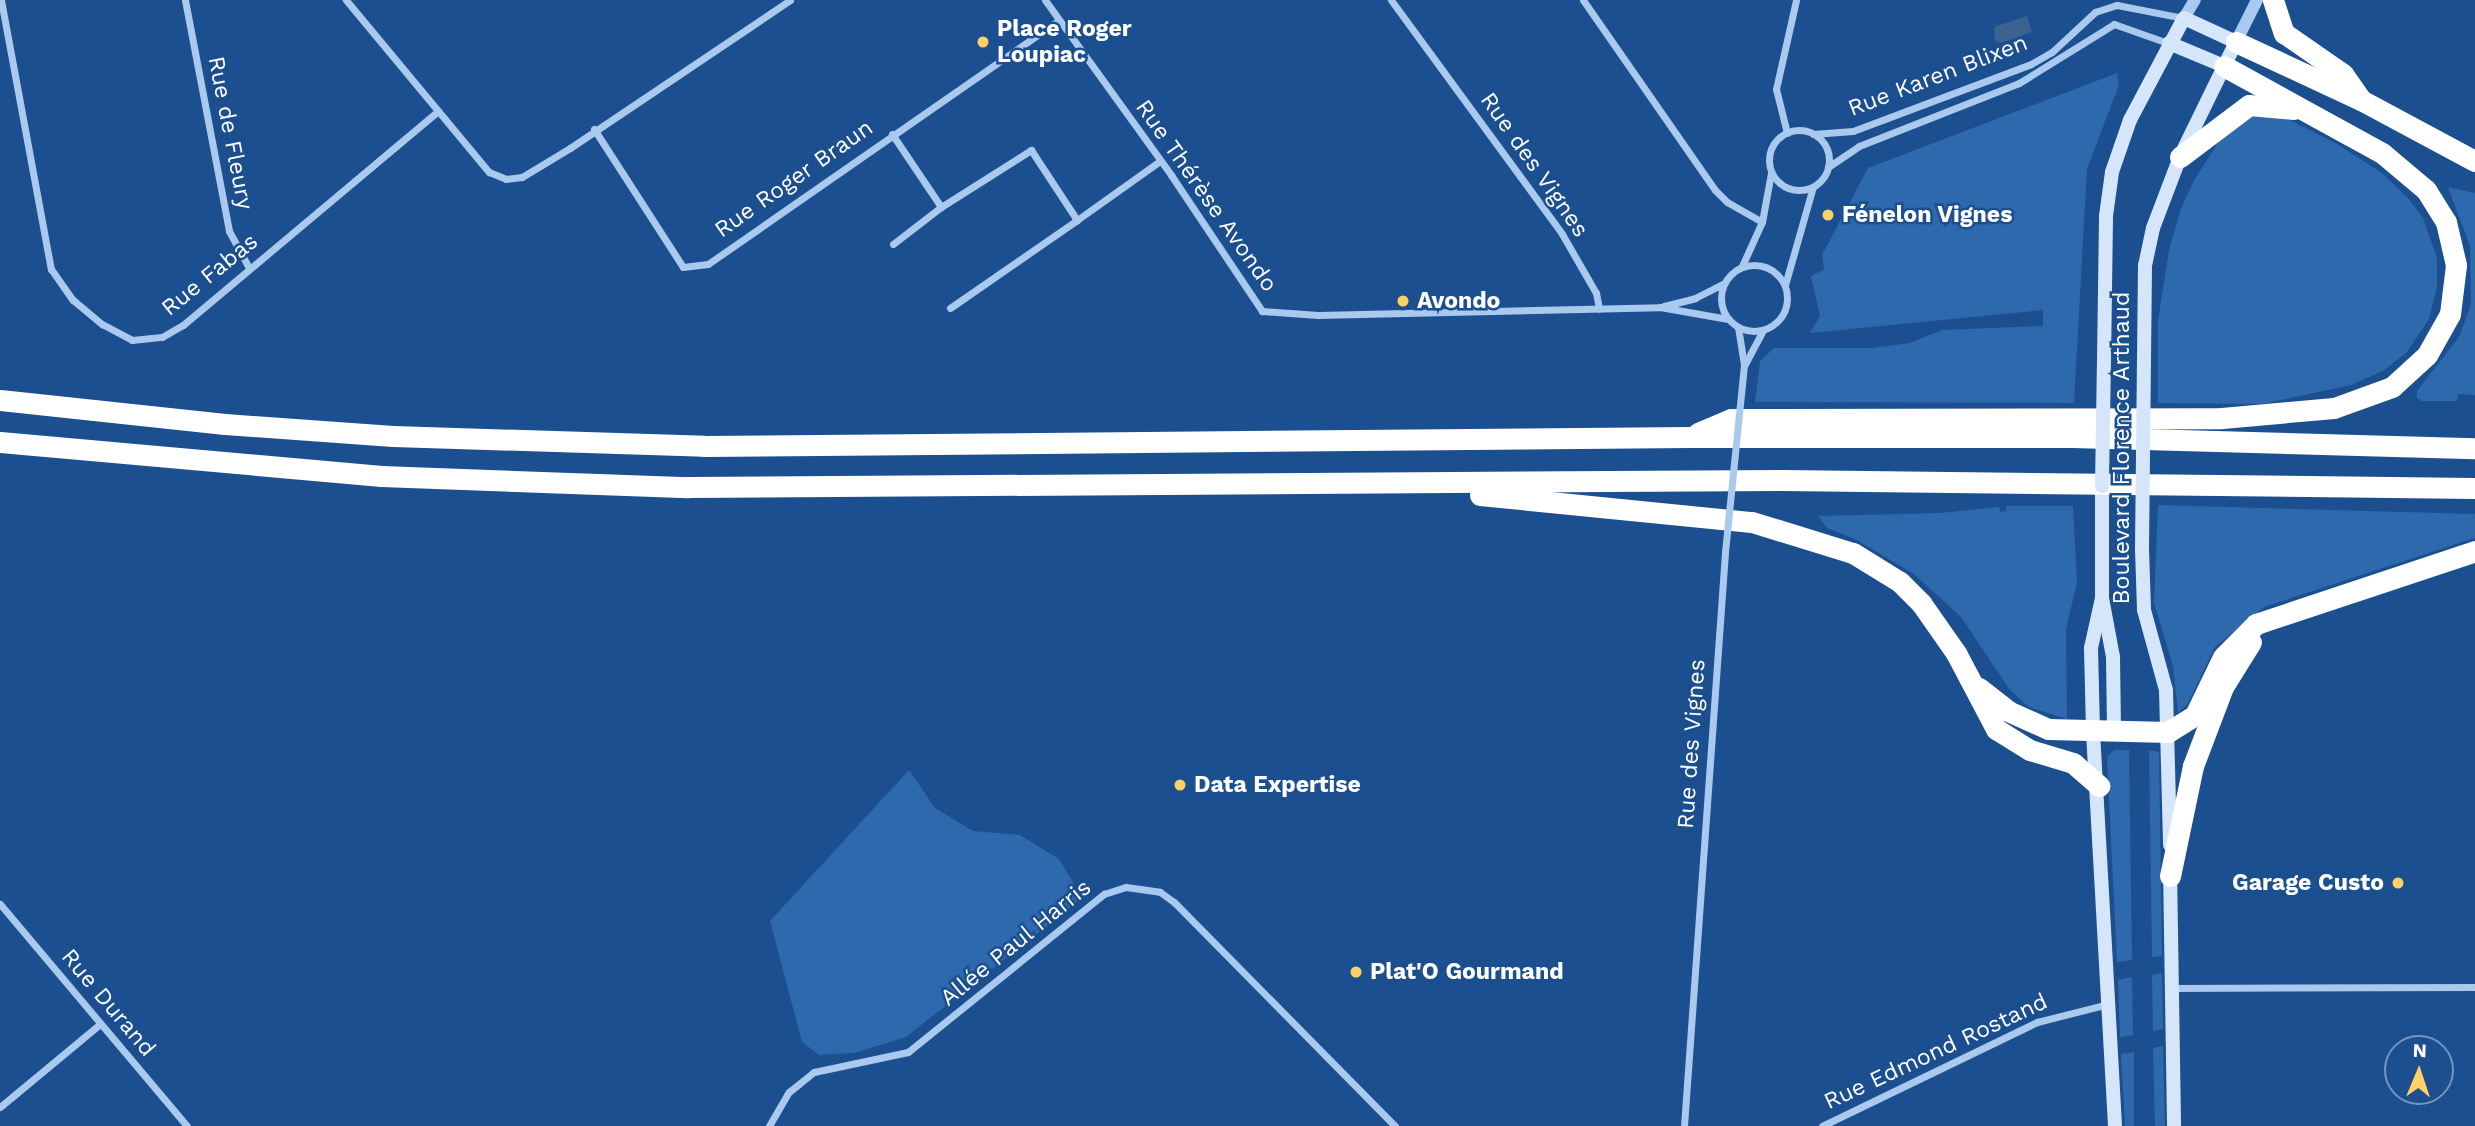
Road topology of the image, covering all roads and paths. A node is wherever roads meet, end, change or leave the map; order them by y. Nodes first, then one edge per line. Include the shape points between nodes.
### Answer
1 (1, 0) edge
2 (185, 0) edge
3 (346, 0) edge
4 (790, 0) edge
5 (1045, 0) edge
6 (1391, 0) edge
7 (1583, 0) edge
8 (1796, 0) edge
9 (2195, 0) edge
10 (2257, 0) edge
11 (2273, 0) edge
12 (2184, 18) junction
13 (1059, 20) junction
14 (2, 22) edge
15 (2236, 42) junction
16 (2169, 43) junction
17 (2224, 66) junction
18 (2361, 100) junction
19 (438, 111) junction
20 (2313, 113) junction
21 (594, 129) junction
22 (1787, 133) junction
23 (892, 134) junction
24 (1813, 134) junction
25 (2180, 157) junction
26 (1160, 161) junction
27 (2475, 161) edge
28 (1828, 167) junction
29 (1772, 172) junction
30 (1813, 187) junction
31 (942, 207) junction
32 (1077, 220) junction
33 (1762, 222) junction
34 (893, 244) dead end
35 (1742, 267) junction
36 (249, 268) junction
37 (1724, 283) junction
38 (1785, 285) junction
39 (1660, 307) junction
40 (950, 308) dead end
41 (1598, 309) junction
42 (1728, 319) junction
43 (1738, 327) junction
44 (1763, 331) junction
45 (1744, 366) junction
46 (0, 400) edge
47 (1690, 437) junction
48 (0, 442) edge
49 (2475, 448) edge
50 (1373, 485) junction
51 (2475, 488) edge
52 (2475, 551) edge
53 (2102, 598) junction
54 (2274, 618) junction
55 (1975, 685) junction
56 (2093, 732) junction
57 (2114, 732) junction
58 (2168, 732) junction
59 (2099, 786) junction
60 (2170, 876) junction
61 (0, 904) edge
62 (2475, 987) edge
63 (2171, 988) junction
64 (2108, 1004) junction
65 (100, 1024) junction
66 (0, 1107) edge
67 (187, 1126) edge
68 (769, 1126) edge
69 (1395, 1126) edge
70 (1684, 1126) edge
71 (1822, 1126) edge
72 (2115, 1126) edge
73 (2174, 1126) edge

1 - 14 street, Rue Fabas
2 - 36 street, Rue de Fleury via 229,231
3 - 19 street
4 - 21 street
5 - 13 street, Rue Thérèse Avondo
6 - 41 street, Rue des Vignes via 1562,234 1596,293
7 - 33 street via 1715,190
8 - 22 street via 1776,89
9 - 12 street, Boulevard Florence Arthaud
10 - 15 street, Boulevard Florence Arthaud
11 - 18 highway via 2284,33 2343,74
12 - 15 main road
12 - 16 main road, Boulevard Florence Arthaud
12 - 24 street, Rue Karen Blixen via 2117,5 2095,12 2052,52 2031,64 1853,131
13 - 23 street, Rue Roger Braun
13 - 26 street, Rue Thérèse Avondo
14 - 36 street, Rue Fabas via 45,248 55,278 73,300 102,324 132,340 147,341 183,325
15 - 17 main road, Boulevard Florence Arthaud
15 - 18 highway
16 - 17 main road
16 - 28 street, Rue Karen Blixen via 2114,24 2019,83 1859,146
16 - 53 main road, Boulevard Florence Arthaud, bridge via 2130,120 2112,172 2106,216
17 - 20 highway
17 - 25 main road, Boulevard Florence Arthaud
18 - 27 highway
19 - 21 street via 489,172 506,179 522,177
19 - 36 street, Rue Fabas
20 - 25 highway via 2274,104 2249,105
20 - 47 highway via 2403,167 2437,207 2453,246 2454,299 2444,328 2416,367 2374,396 2334,408 2222,418 1731,419
21 - 23 street, Rue Roger Braun via 683,267 708,264
22 - 24 street
22 - 29 street via 1773,145
23 - 31 street
24 - 28 street via 1826,148
25 - 58 main road, Boulevard Florence Arthaud, bridge via 2148,247 2144,361 2142,601 2162,662
26 - 32 street
26 - 41 street, Rue Thérèse Avondo via 1262,311 1318,316
28 - 30 street
29 - 30 street via 1789,188
29 - 33 street
30 - 38 street
31 - 32 street via 1031,150
31 - 34 street
32 - 40 street
33 - 35 street
35 - 37 street
35 - 38 street via 1765,267
37 - 39 street via 1695,298
37 - 42 street via 1721,302
38 - 44 street via 1784,313
39 - 41 street
39 - 42 street
42 - 43 street
43 - 44 street
43 - 45 street, Rue des Vignes
44 - 45 street, Rue des Vignes
45 - 70 street, Rue des Vignes, bridge via 1725,552
46 - 47 highway via 393,436 705,446
47 - 49 highway via 2086,438
48 - 50 highway via 184,461 523,483 688,487
50 - 51 highway via 1809,480
50 - 55 highway via 1752,522 1812,538 1866,559 1900,582 1937,625
52 - 54 highway
53 - 56 main road, Boulevard Florence Arthaud via 2091,648
53 - 57 main road, Boulevard Florence Arthaud via 2113,657
54 - 58 highway via 2239,637 2223,657 2195,715
54 - 60 highway via 2246,649 2223,687 2193,765
55 - 56 highway via 2029,723 2062,732
55 - 59 highway via 1996,729 2031,750 2073,763
56 - 57 highway
56 - 59 main road, Boulevard Florence Arthaud
57 - 58 highway
58 - 60 main road, Boulevard Florence Arthaud
59 - 64 main road, Boulevard Florence Arthaud
60 - 63 main road, Boulevard Florence Arthaud
61 - 65 street, Rue Durand
62 - 63 street
63 - 73 main road, Boulevard Florence Arthaud
64 - 71 street, Rue Edmond Rostand via 2037,1022
64 - 72 main road, Boulevard Florence Arthaud
65 - 66 street
65 - 67 street, Rue Durand
68 - 69 street, Allée Paul Harris via 789,1092 814,1072 908,1052 1104,894 1126,887 1160,892 1174,902

